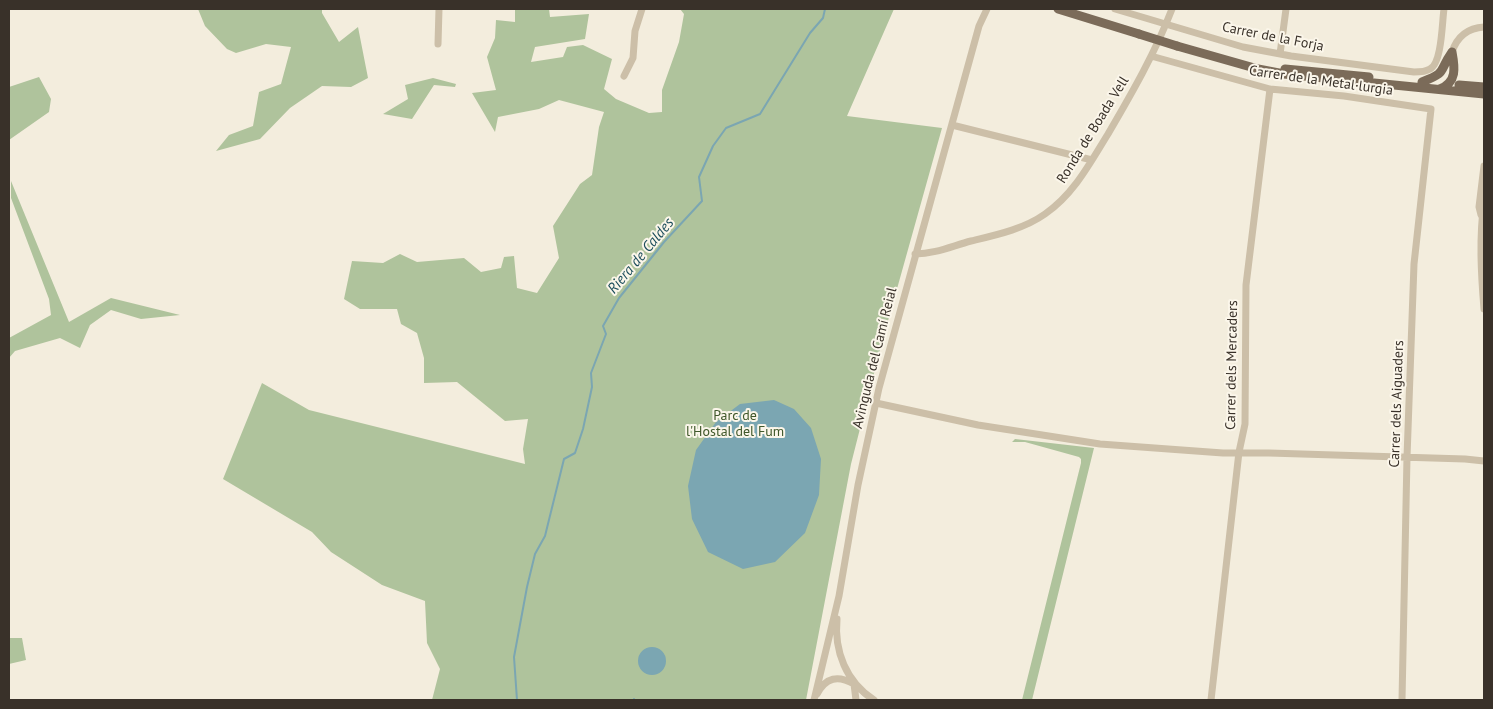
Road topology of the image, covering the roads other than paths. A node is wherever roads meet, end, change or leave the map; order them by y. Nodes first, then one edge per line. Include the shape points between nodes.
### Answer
1 (439, 9) edge
2 (639, 9) edge
3 (980, 9) edge
4 (986, 9) edge
5 (1058, 9) edge
6 (1115, 9) edge
7 (1172, 9) edge
8 (1286, 9) edge
9 (1444, 9) edge
10 (1166, 24) junction
11 (979, 26) junction
12 (1484, 27) edge
13 (438, 44) dead end
14 (1452, 52) junction
15 (1280, 54) junction
16 (1151, 56) junction
17 (1235, 63) junction
18 (1454, 69) junction
19 (1444, 70) junction
20 (624, 76) dead end
21 (1422, 82) junction
22 (1444, 87) junction
23 (1484, 87) edge
24 (1270, 89) junction
25 (1484, 94) edge
26 (1431, 109) joint
27 (952, 125) junction
28 (1092, 160) junction
29 (1484, 166) edge
30 (1484, 202) edge
31 (1482, 220) junction
32 (915, 254) junction
33 (1484, 309) edge
34 (876, 403) junction
35 (1239, 452) junction
36 (1484, 456) edge
37 (1407, 457) junction
38 (1465, 459) junction
39 (1484, 461) edge
40 (840, 596) junction
41 (854, 684) junction
42 (814, 700) edge
43 (856, 700) edge
44 (874, 700) edge
45 (1210, 700) edge
46 (1402, 700) edge

1 - 13 street
2 - 20 street via 633,58
3 - 11 street, Avinguda del Camí Reial
4 - 11 street, Avinguda del Camí Reial
5 - 17 main road, bridge
6 - 10 street, Carrer de la Forja
7 - 10 street, Ronda de Boada Vell
8 - 15 street
9 - 15 street, Carrer de la Forja via 1438,58 1430,69 1414,72
10 - 15 street, Carrer de la Forja via 1243,47
10 - 16 street, Ronda de Boada Vell
11 - 27 street, Avinguda del Camí Reial
12 - 14 street via 1462,35
14 - 18 main road
14 - 19 main road
16 - 24 street, Carrer de la Metal·lurgia
16 - 28 street, Ronda de Boada Vell via 1137,86
17 - 21 main road
17 - 22 main road via 1309,78
18 - 22 main road via 1453,79
18 - 23 main road via 1467,82
19 - 21 main road
19 - 22 main road
21 - 22 main road
22 - 23 main road
22 - 25 main road
24 - 26 street, Carrer de la Metal·lurgia
24 - 35 street, Carrer dels Mercaders via 1246,285 1245,424
26 - 37 street, Carrer dels Aiguaders via 1414,264
27 - 28 street
27 - 32 street, Avinguda del Camí Reial
28 - 32 street, Ronda de Boada Vell via 1066,197 1032,222 931,253
29 - 31 street via 1479,207
30 - 31 street
31 - 33 street via 1480,258
32 - 34 street, Avinguda del Camí Reial
34 - 35 street via 1100,444
34 - 40 street, Avinguda del Camí Reial via 858,485
35 - 37 street
35 - 45 street, Carrer dels Mercaders
36 - 38 street
37 - 38 street
37 - 46 street, Carrer dels Aiguaders
38 - 39 street
40 - 41 street via 836,628 838,648
40 - 42 street, Avinguda del Camí Reial
41 - 42 street via 839,678 832,679 819,689
41 - 43 street
41 - 44 street

